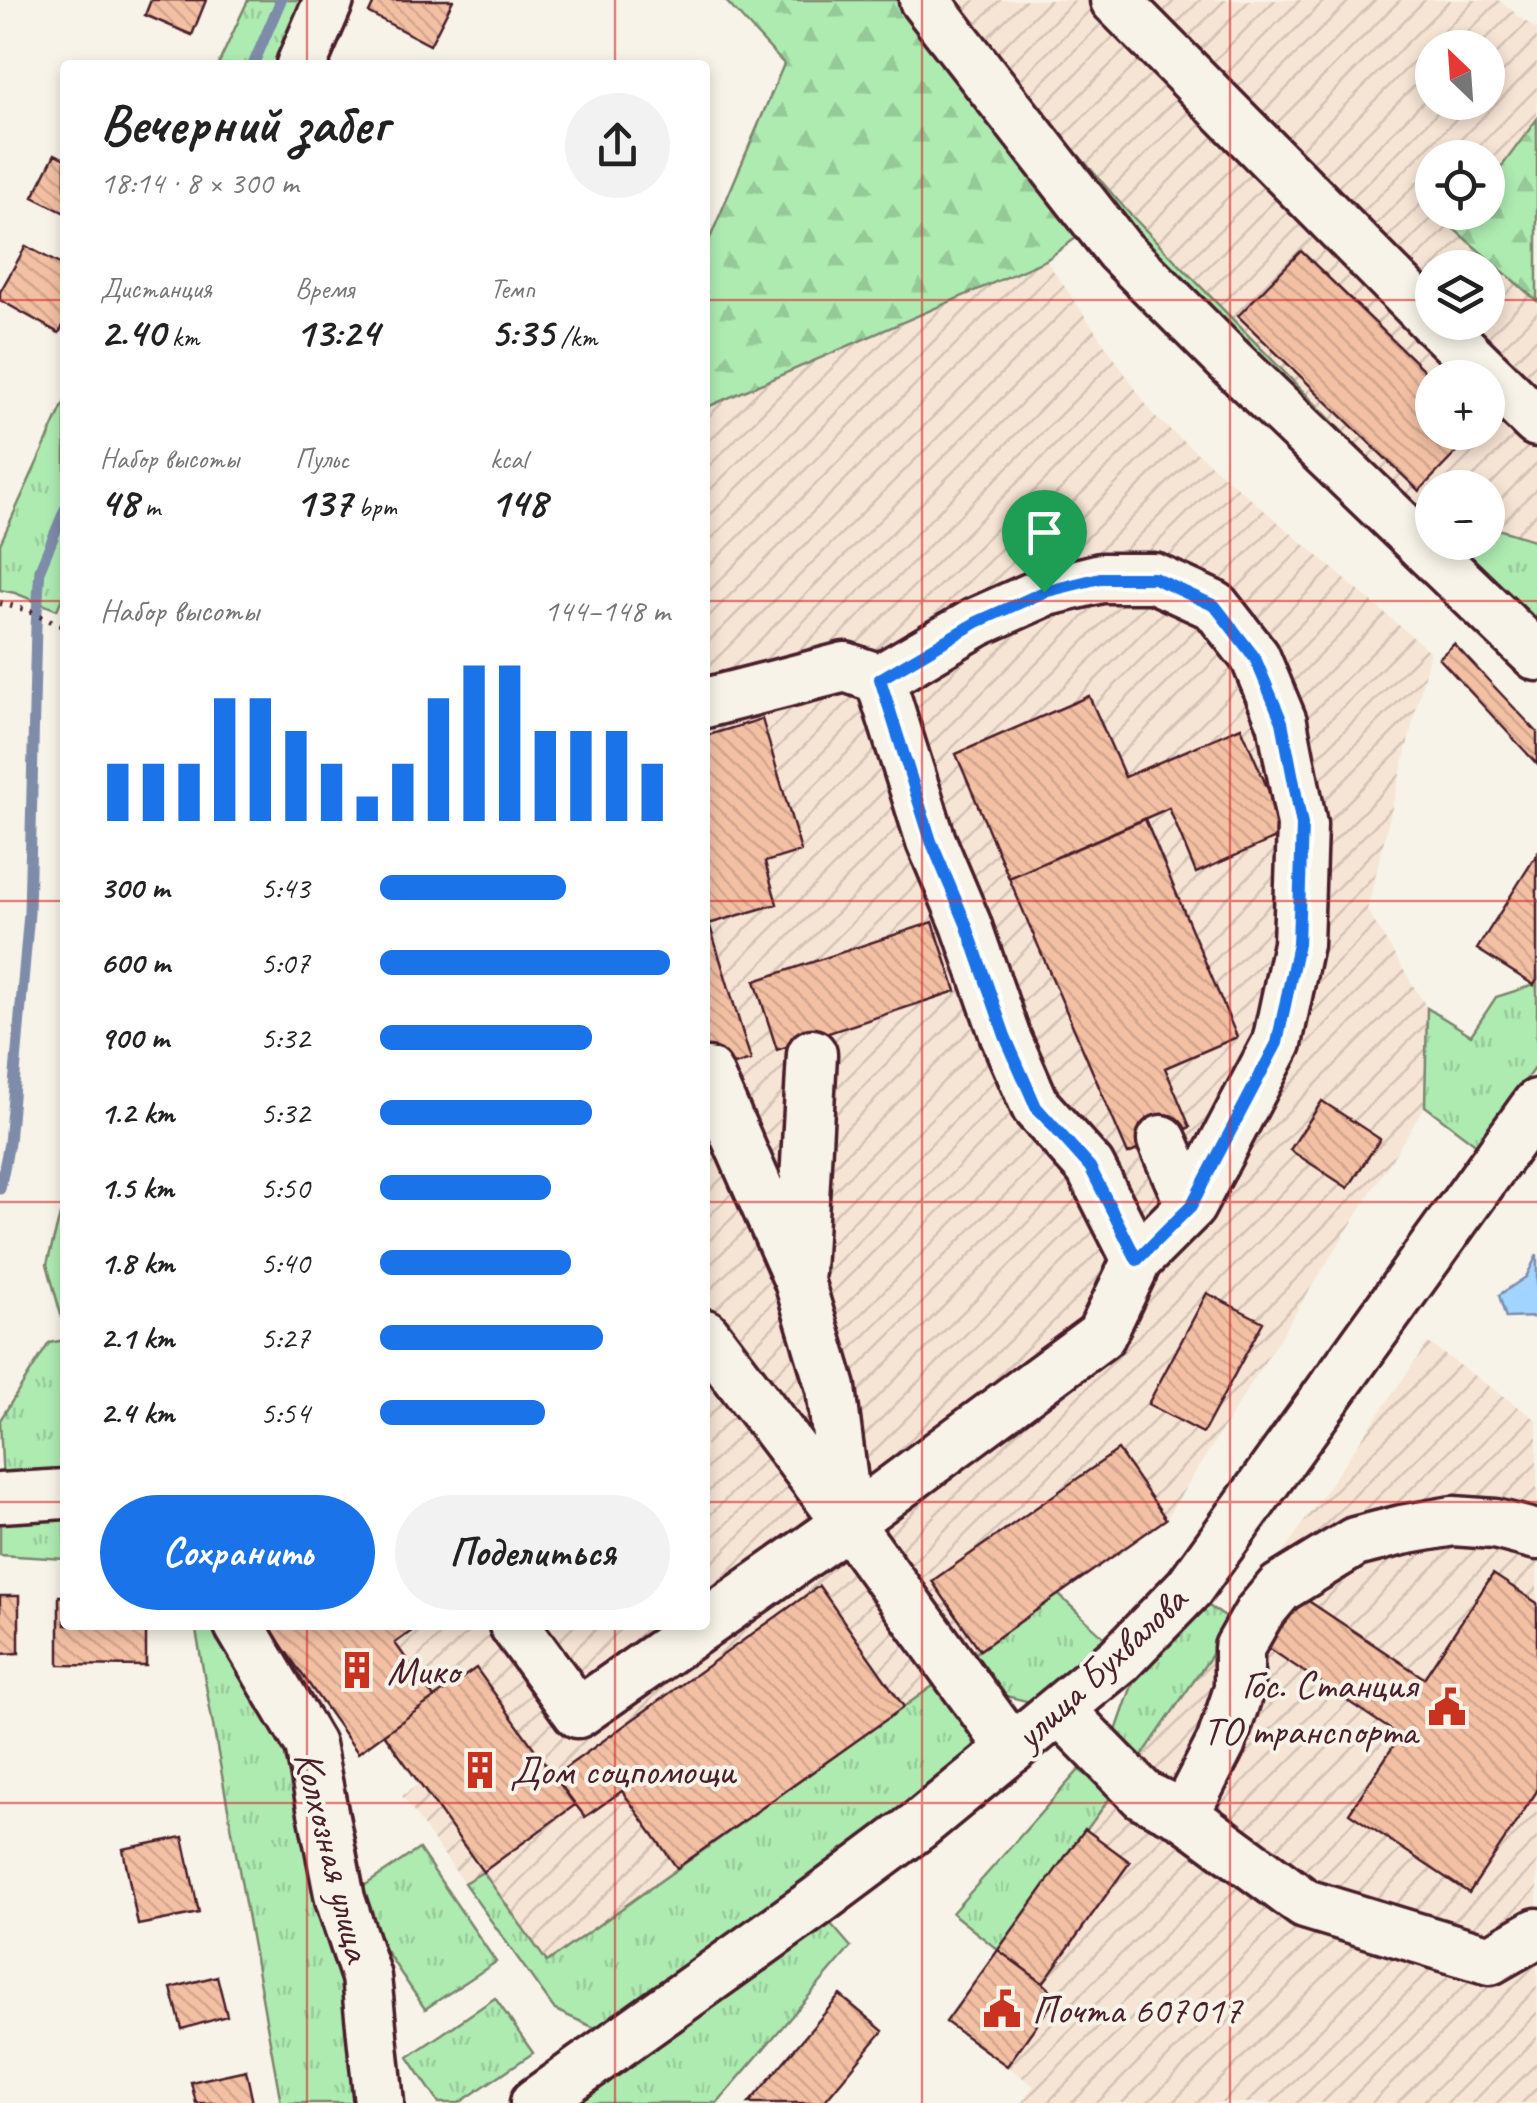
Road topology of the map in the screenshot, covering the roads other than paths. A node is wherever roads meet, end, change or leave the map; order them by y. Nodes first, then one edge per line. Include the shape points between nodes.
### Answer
1 (329, 0) edge
2 (924, 0) edge
3 (1115, 0) edge
4 (303, 60) edge
5 (1415, 302) edge
6 (1453, 340) edge
7 (1537, 422) edge
8 (1537, 656) edge
9 (880, 679) junction
10 (710, 691) edge
11 (812, 1054) dead end
12 (710, 1078) edge
13 (1537, 1104) edge
14 (1162, 1140) dead end
15 (1191, 1206) junction
16 (1137, 1260) junction
17 (799, 1281) junction
18 (710, 1341) edge
19 (60, 1494) edge
20 (0, 1498) edge
21 (848, 1523) junction
22 (1537, 1534) edge
23 (710, 1620) edge
24 (242, 1630) edge
25 (518, 1630) edge
26 (696, 1630) edge
27 (1060, 1710) junction
28 (1012, 1750) junction
29 (1184, 1814) junction
30 (1537, 1933) edge
31 (379, 2103) edge
32 (535, 2103) edge

1 - 4 street
2 - 8 street via 1119,250
3 - 5 street
6 - 7 street
9 - 10 street via 844,667
9 - 15 street via 977,622 1044,592 1100,578 1154,578 1215,606 1255,658 1282,722 1302,825 1298,944 1277,1043
9 - 16 street via 931,841 1036,1107 1090,1167
11 - 17 street
12 - 17 street
13 - 27 street, улица Бухвалова via 1188,1588
14 - 15 street
15 - 16 street
16 - 21 street via 1101,1335
17 - 21 street via 831,1388
18 - 21 street
19 - 20 street
21 - 23 street
21 - 28 street
22 - 29 street via 1453,1521 1402,1530 1355,1542 1280,1588 1239,1648 1239,1690 1221,1743
24 - 31 street, Колхозная улица via 310,1745 340,1899 366,1977
25 - 26 street via 578,1713
27 - 28 street, улица Бухвалова
27 - 29 street via 1143,1794
28 - 32 street, улица Бухвалова via 830,1892
29 - 30 street via 1304,1904 1490,1960

